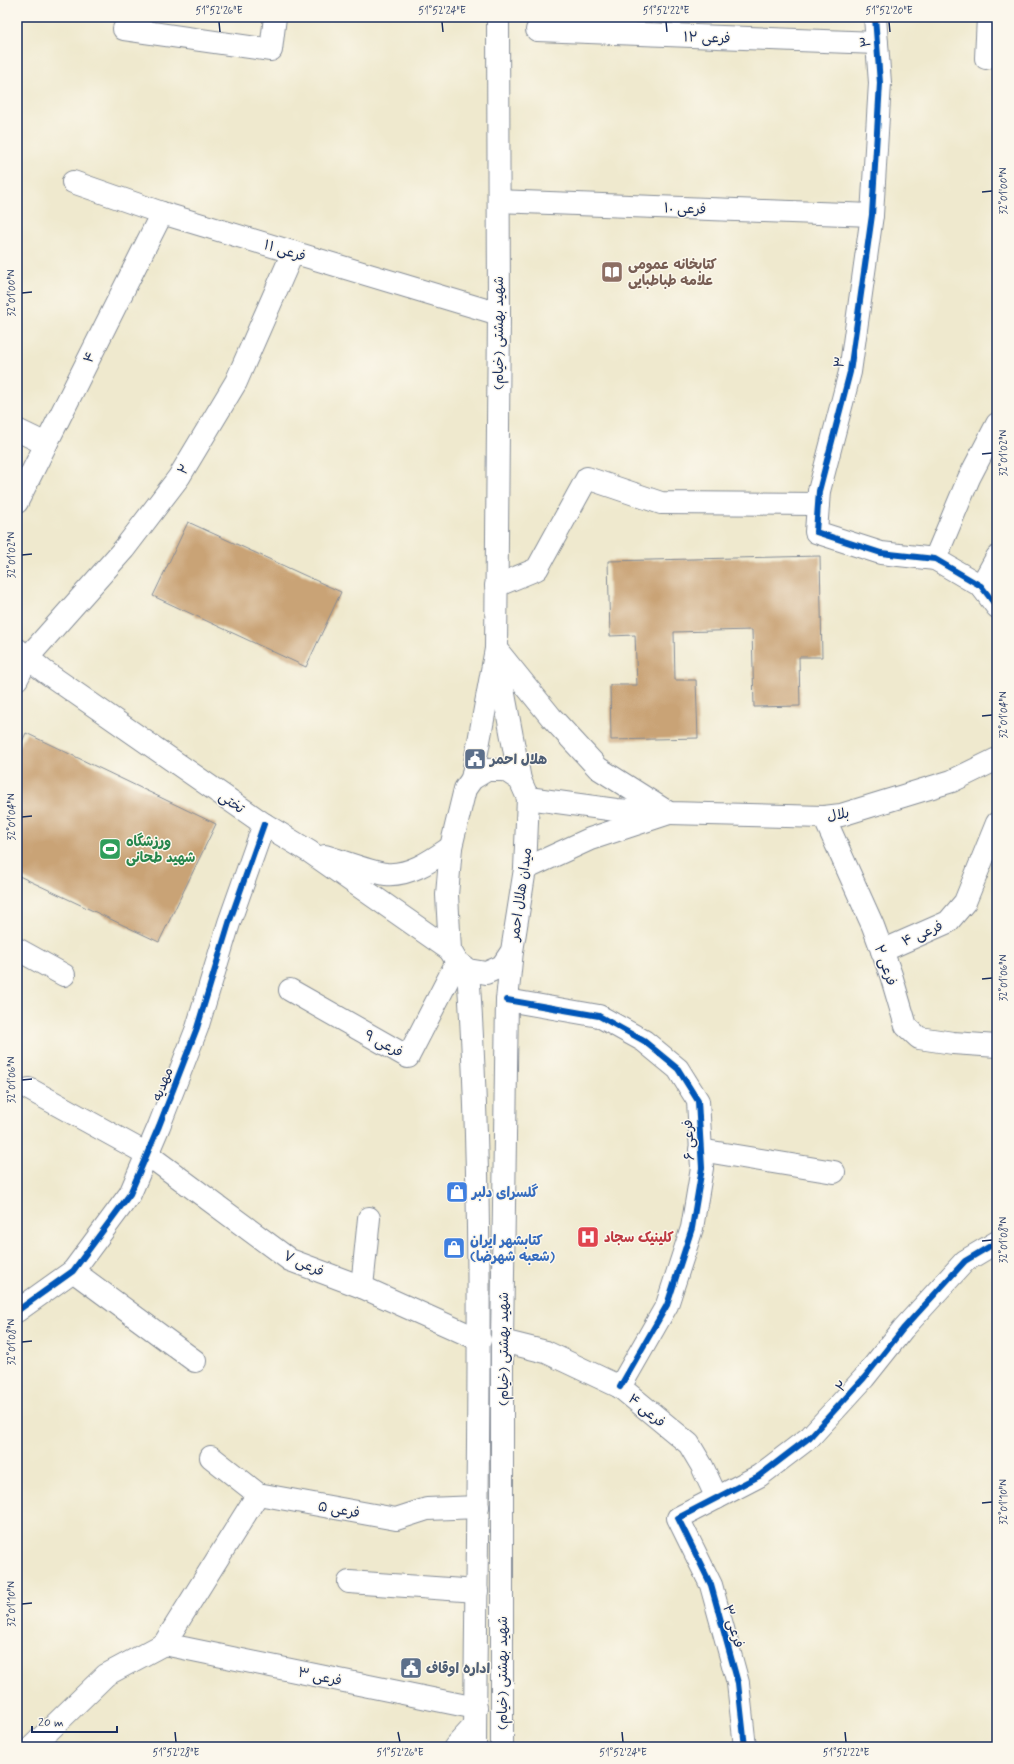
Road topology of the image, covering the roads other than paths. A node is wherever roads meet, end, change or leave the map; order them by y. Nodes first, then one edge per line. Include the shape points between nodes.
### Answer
1 (275, 17) edge
2 (498, 17) edge
3 (875, 17) edge
4 (988, 17) edge
5 (124, 29) dead end
6 (537, 30) dead end
7 (877, 43) junction
8 (986, 58) dead end
9 (73, 182) dead end
10 (498, 201) junction
11 (162, 213) junction
12 (872, 216) junction
13 (293, 252) junction
14 (499, 314) junction
15 (997, 424) edge
16 (17, 430) edge
17 (46, 444) junction
18 (17, 502) edge
19 (818, 504) junction
20 (997, 557) edge
21 (935, 559) junction
22 (496, 586) junction
23 (981, 586) junction
24 (997, 607) edge
25 (496, 649) junction
26 (22, 653) edge
27 (17, 679) edge
28 (997, 759) edge
29 (472, 779) junction
30 (524, 789) junction
31 (669, 813) junction
32 (824, 817) junction
33 (997, 823) edge
34 (264, 824) junction
35 (451, 847) junction
36 (310, 852) junction
37 (525, 869) junction
38 (17, 949) edge
39 (512, 951) junction
40 (882, 951) junction
41 (458, 961) junction
42 (64, 975) dead end
43 (290, 990) dead end
44 (507, 1000) junction
45 (997, 1046) edge
46 (29, 1089) dead end
47 (700, 1150) junction
48 (147, 1154) junction
49 (834, 1172) dead end
50 (368, 1218) dead end
51 (997, 1242) edge
52 (73, 1271) junction
53 (362, 1287) junction
54 (17, 1311) edge
55 (480, 1340) junction
56 (502, 1340) junction
57 (195, 1361) dead end
58 (620, 1387) junction
59 (211, 1457) dead end
60 (258, 1494) junction
61 (717, 1498) junction
62 (478, 1507) junction
63 (678, 1518) joint
64 (349, 1582) dead end
65 (477, 1590) junction
66 (164, 1644) junction
67 (476, 1716) junction
68 (32, 1747) edge
69 (455, 1747) edge
70 (475, 1747) edge
71 (502, 1747) edge
72 (745, 1747) edge

1 - 5 street via 271,50
2 - 10 street, شهید بهشتی (خیام)
3 - 7 street, ۳
4 - 8 street
6 - 7 street, فرعی ۱۲
7 - 12 street, ۳ via 880,84
9 - 11 street, فرعی ۱۱
10 - 12 street, فرعی ۱۰
10 - 14 street, شهید بهشتی (خیام)
11 - 13 street, فرعی ۱۱
11 - 17 street, ۴
12 - 19 street, ۳ via 850,372 819,491
13 - 14 street, فرعی ۱۱
13 - 26 street, ۲ via 236,382 179,477 124,549
14 - 22 street, شهید بهشتی (خیام)
15 - 21 street via 969,478
16 - 17 street
17 - 18 street, ۴
19 - 21 street, ۳ via 816,532 881,553
19 - 22 street via 661,503 587,478 537,569
20 - 23 street
21 - 23 street, ۳
22 - 25 street, شهید بهشتی (خیام)
23 - 24 street
25 - 29 street, شهید بهشتی (خیام)
25 - 30 street, شهید بهشتی (خیام)
25 - 31 street via 551,717 598,768
26 - 27 street, ۲
26 - 34 street, تختی via 44,671
28 - 32 street, بلال via 952,781 841,815
29 - 30 street via 488,770 505,770
29 - 35 street via 465,789
30 - 31 street, بلال via 616,810
30 - 37 street, میدان هلال احمر
31 - 32 street, بلال
31 - 37 street via 590,840
32 - 40 street, فرعی ۲
33 - 40 street, فرعی ۴ via 965,902 948,922
34 - 36 street, تختی
34 - 48 street, مهدیه via 196,1028
35 - 36 street via 424,866 386,874
35 - 41 street via 447,895
36 - 41 street, تختی
37 - 39 street, میدان هلال احمر
38 - 42 street
39 - 41 street, میدان هلال احمر via 502,966 486,973
39 - 44 street, شهید بهشتی (خیام)
40 - 45 street, فرعی ۲ via 906,1026 919,1038
41 - 43 street, فرعی ۹ via 408,1057
41 - 55 street, شهید بهشتی (خیام) via 474,1059
44 - 47 street, فرعی ۶ via 599,1016 644,1041 678,1069 698,1100
44 - 56 street, شهید بهشتی (خیام)
46 - 48 street, فرعی ۷
47 - 49 street
47 - 58 street, فرعی ۶ via 702,1168 692,1228 667,1305
48 - 52 street, مهدیه via 130,1194
48 - 53 street, فرعی ۷ via 290,1260
50 - 53 street
51 - 61 street, ۲ via 965,1261 810,1437 759,1476
52 - 54 street, مهدیه
52 - 57 street
53 - 55 street, فرعی ۷
55 - 62 street, شهید بهشتی (خیام)
56 - 58 street, فرعی ۴ via 546,1352
56 - 71 street, شهید بهشتی (خیام)
58 - 61 street, فرعی ۴ via 689,1444
59 - 60 street, فرعی ۵
60 - 62 street, فرعی ۵ via 396,1519 427,1508
60 - 66 street
61 - 63 street, ۲
62 - 65 street, شهید بهشتی (خیام)
63 - 72 street, فرعی ۳ via 711,1585 738,1683
64 - 65 street
65 - 67 street, شهید بهشتی (خیام)
66 - 67 street, فرعی ۳
66 - 68 street via 106,1675
67 - 69 street
67 - 70 street, شهید بهشتی (خیام)

